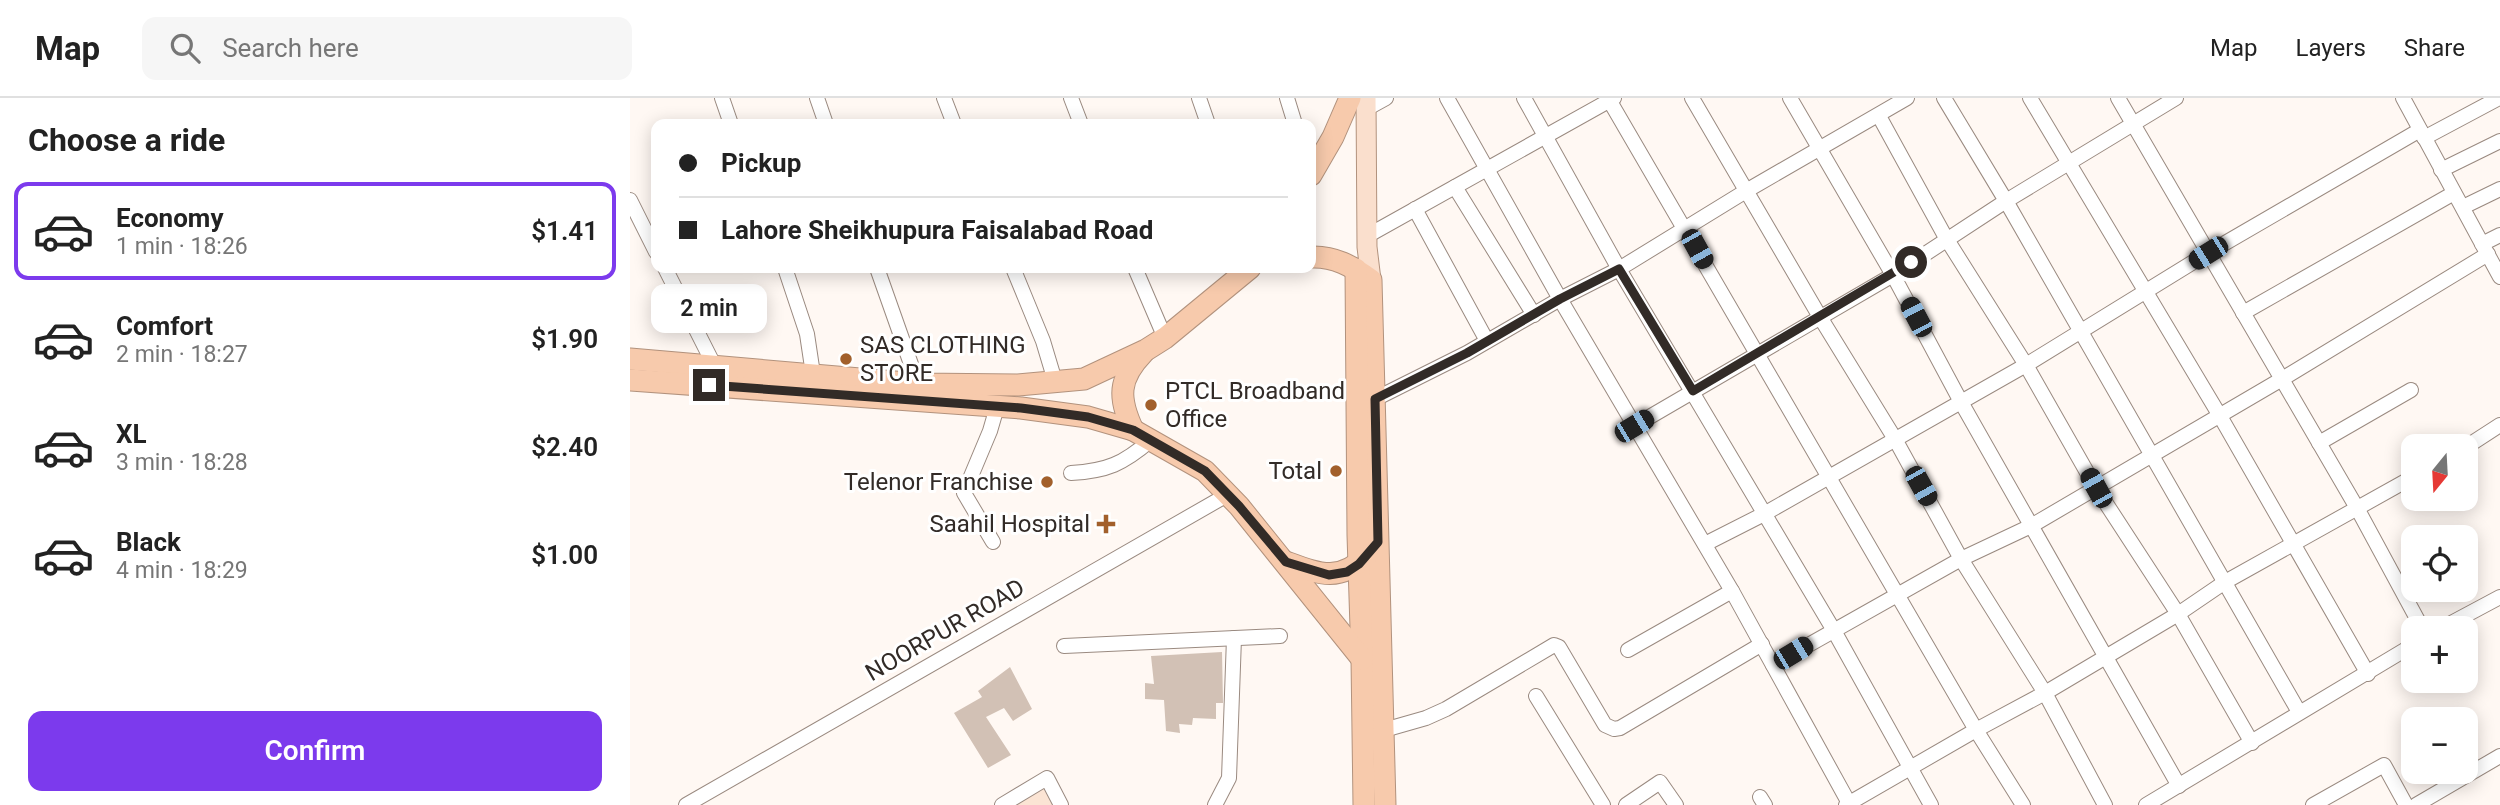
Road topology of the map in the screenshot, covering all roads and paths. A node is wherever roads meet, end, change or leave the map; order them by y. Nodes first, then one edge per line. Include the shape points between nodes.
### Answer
1 (722, 98) edge
2 (817, 98) edge
3 (944, 98) edge
4 (1072, 98) edge
5 (1199, 98) edge
6 (1287, 98) edge
7 (1386, 98) edge
8 (1447, 98) edge
9 (1524, 98) edge
10 (1692, 98) edge
11 (1790, 98) edge
12 (1907, 98) edge
13 (1944, 98) edge
14 (2030, 98) edge
15 (2118, 98) edge
16 (2176, 98) edge
17 (2403, 98) edge
18 (2499, 98) edge
19 (1611, 99) edge
20 (1359, 101) edge
21 (1879, 116) junction
22 (730, 119) edge
23 (824, 119) edge
24 (952, 119) edge
25 (1079, 119) edge
26 (1206, 119) edge
27 (1293, 119) edge
28 (2134, 125) junction
29 (2422, 134) junction
30 (1545, 137) junction
31 (2500, 141) edge
32 (1820, 150) junction
33 (2070, 164) junction
34 (1316, 167) edge
35 (1486, 169) junction
36 (2441, 170) junction
37 (1455, 187) junction
38 (2500, 189) edge
39 (1746, 191) junction
40 (2454, 193) junction
41 (630, 200) edge
42 (2006, 201) junction
43 (2463, 207) junction
44 (1416, 209) junction
45 (1685, 228) junction
46 (2500, 235) edge
47 (1367, 236) junction
48 (1946, 238) junction
49 (651, 241) edge
50 (2485, 249) junction
51 (2208, 253) junction
52 (1316, 257) edge
53 (1619, 269) junction
54 (667, 273) edge
55 (787, 273) edge
56 (879, 273) edge
57 (1015, 273) edge
58 (1137, 273) edge
59 (1247, 273) edge
60 (1363, 275) junction
61 (1894, 275) junction
62 (2500, 277) edge
63 (2147, 292) junction
64 (1560, 299) junction
65 (2243, 313) junction
66 (1534, 315) junction
67 (1820, 317) junction
68 (2081, 331) junction
69 (1165, 338) junction
70 (1487, 341) junction
71 (1146, 350) junction
72 (1756, 353) junction
73 (630, 359) edge
74 (2026, 365) junction
75 (715, 367) junction
76 (813, 374) junction
77 (2282, 379) junction
78 (630, 380) edge
79 (1055, 381) junction
80 (918, 384) junction
81 (2411, 390) dead end
82 (1693, 391) junction
83 (1375, 399) junction
84 (1961, 402) junction
85 (997, 407) junction
86 (2220, 416) junction
87 (2500, 425) edge
88 (1634, 426) junction
89 (1142, 435) junction
90 (1895, 439) junction
91 (2478, 439) edge
92 (2319, 443) junction
93 (2152, 454) junction
94 (1071, 473) dead end
95 (1829, 477) junction
96 (2401, 484) edge
97 (2096, 488) junction
98 (1227, 495) junction
99 (2357, 508) junction
100 (1764, 514) junction
101 (2031, 526) junction
102 (993, 541) dead end
103 (1378, 542) junction
104 (1705, 544) junction
105 (2293, 545) junction
106 (1961, 559) junction
107 (1286, 562) junction
108 (1359, 564) junction
109 (2225, 582) junction
110 (1732, 590) junction
111 (1898, 595) junction
112 (2500, 597) edge
113 (2178, 614) junction
114 (2416, 616) edge
115 (2464, 616) edge
116 (1833, 629) junction
117 (1280, 636) dead end
118 (1234, 638) junction
119 (1762, 645) junction
120 (1064, 646) dead end
121 (1628, 650) dead end
122 (2401, 653) edge
123 (2106, 656) junction
124 (1362, 659) junction
125 (1773, 665) junction
126 (2368, 674) junction
127 (2045, 693) junction
128 (1536, 696) dead end
129 (2299, 712) junction
130 (1384, 730) junction
131 (1976, 730) junction
132 (2252, 743) junction
133 (2500, 756) edge
134 (1910, 768) junction
135 (2179, 786) junction
136 (1848, 804) edge
137 (685, 805) edge
138 (1002, 805) edge
139 (1061, 805) edge
140 (1215, 805) edge
141 (1364, 805) edge
142 (1385, 805) edge
143 (1603, 805) edge
144 (1626, 805) edge
145 (1676, 805) edge
146 (1931, 805) edge
147 (2023, 805) edge
148 (2105, 805) edge
149 (2146, 805) edge
150 (2313, 805) edge
151 (2406, 805) edge
152 (2416, 805) edge

1 - 22 street
2 - 23 street
3 - 24 street
4 - 25 street
5 - 26 street
6 - 27 street
7 - 20 street
8 - 35 street
9 - 30 street
10 - 39 street
11 - 32 street
12 - 21 street
13 - 42 street
14 - 33 street
15 - 28 street
16 - 28 street
17 - 29 street
18 - 29 street
19 - 30 street
19 - 45 street
20 - 34 highway
20 - 47 main road
20 - 60 main road
21 - 32 street
21 - 48 street
28 - 33 street
28 - 51 street
29 - 36 street
29 - 51 street
30 - 35 street
30 - 53 street
31 - 36 street
32 - 39 street
32 - 61 street
33 - 42 street
33 - 63 street
35 - 37 street
35 - 64 street
36 - 40 street
37 - 44 street
37 - 66 street
38 - 43 street
39 - 45 street
39 - 67 street
40 - 43 street
40 - 65 street
41 - 49 street
42 - 48 street
42 - 68 street
43 - 50 street
44 - 47 street
44 - 70 street
45 - 53 street
45 - 72 street
46 - 50 street
47 - 60 main road
48 - 61 street
48 - 74 street
50 - 62 street
50 - 77 street
51 - 63 street
51 - 65 street
52 - 60 highway via 1336,259
53 - 64 street
53 - 82 street
54 - 75 street
55 - 76 street via 807,334
56 - 80 street
57 - 79 street
58 - 69 street
59 - 69 highway
60 - 83 highway
60 - 108 highway
61 - 67 street
61 - 84 street
63 - 68 street
63 - 86 street
64 - 66 street
64 - 88 street
65 - 77 street
66 - 70 street
67 - 72 street
67 - 90 street
68 - 74 street
68 - 93 street
69 - 71 highway
70 - 83 street
71 - 79 highway via 1084,379
71 - 89 highway via 1130,366 1122,387 1123,409
72 - 82 street
72 - 95 street
73 - 75 highway
74 - 84 street
74 - 97 street
75 - 76 highway
76 - 80 highway
77 - 86 street
77 - 92 street
78 - 85 highway
79 - 80 highway
81 - 92 street
82 - 88 street
82 - 100 street
83 - 103 highway
84 - 90 street
84 - 101 street
85 - 89 highway via 1088,417
85 - 102 street via 964,493
86 - 93 street
86 - 105 street
87 - 91 street
88 - 104 street
89 - 94 street via 1131,457 1095,472
89 - 98 highway via 1205,471
90 - 95 street
90 - 106 street
92 - 99 street
93 - 97 street
93 - 109 street
95 - 100 street
95 - 111 street
96 - 99 street
97 - 101 street
97 - 113 street
98 - 107 highway
98 - 137 street, NOORPUR ROAD
99 - 105 street
99 - 114 street
100 - 104 street
100 - 116 street
101 - 106 street
101 - 123 street
103 - 108 highway
103 - 130 highway
104 - 110 street
105 - 109 street
105 - 126 street
106 - 111 street
106 - 127 street
107 - 108 highway via 1329,575
107 - 124 highway
108 - 124 highway
109 - 113 street
109 - 129 street
110 - 119 street
110 - 121 street
111 - 116 street
111 - 131 street
112 - 115 street
113 - 123 street
113 - 132 street
116 - 125 street
116 - 134 street
117 - 118 street
118 - 120 street
118 - 140 street via 1230,778
119 - 125 street
119 - 130 street via 1614,730 1605,725 1554,645 1446,709
122 - 126 street
123 - 127 street
123 - 135 street
124 - 141 highway
125 - 136 street
126 - 129 street
127 - 131 street
127 - 148 street
128 - 143 street
129 - 132 street
130 - 142 highway
131 - 134 street
131 - 147 street
132 - 135 street
133 - 152 street
134 - 136 street
134 - 146 street
135 - 149 street
138 - 139 street via 1047,779
144 - 145 street via 1660,782
150 - 151 street via 2384,765

